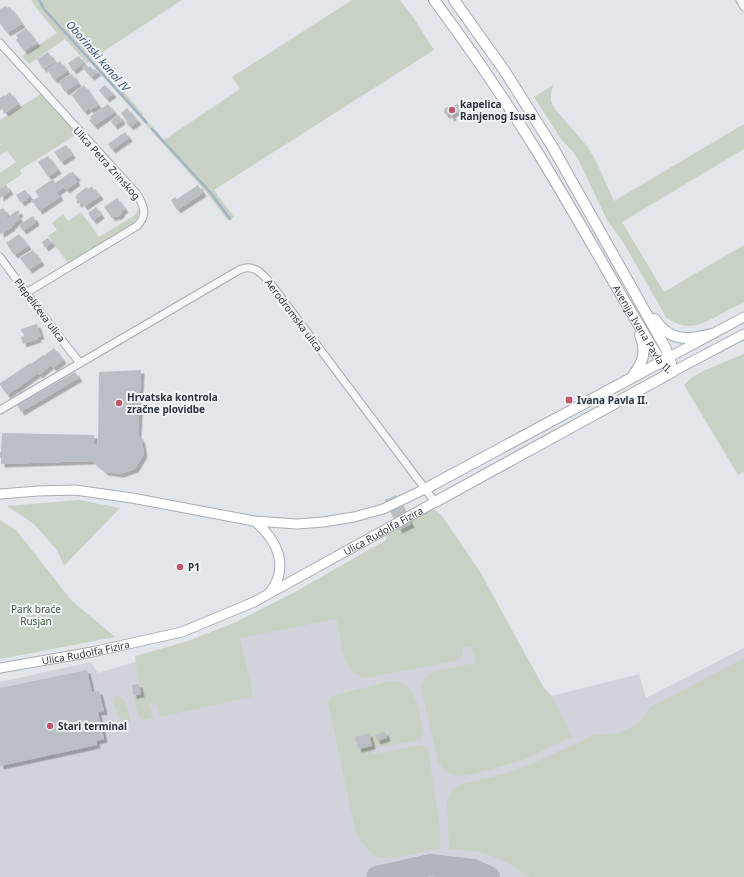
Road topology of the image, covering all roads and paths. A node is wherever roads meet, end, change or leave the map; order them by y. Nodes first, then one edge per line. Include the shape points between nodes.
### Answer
1 (434, 0) edge
2 (454, 0) edge
3 (740, 0) edge
4 (744, 7) edge
5 (0, 44) edge
6 (0, 256) edge
7 (26, 292) junction
8 (636, 296) junction
9 (630, 309) junction
10 (744, 317) edge
11 (712, 334) junction
12 (744, 334) edge
13 (665, 360) junction
14 (80, 363) junction
15 (672, 372) junction
16 (632, 378) junction
17 (0, 410) edge
18 (425, 489) junction
19 (0, 494) edge
20 (434, 502) junction
21 (254, 521) junction
22 (269, 593) junction
23 (0, 668) edge

1 - 9 main road, Avenija Ivana Pavla II. via 522,128
2 - 8 main road, Avenija Ivana Pavla II. via 504,70 548,140
3 - 4 street
5 - 7 street, Ulica Petra Zrinskog via 136,193 144,208 142,220 136,226
6 - 7 street, Plepelićeva ulica
7 - 14 street, Plepelićeva ulica
8 - 11 main road via 661,327 672,335 686,339
8 - 13 main road, Avenija Ivana Pavla II. via 661,340
9 - 13 main road, Avenija Ivana Pavla II. via 654,352
9 - 16 main road via 644,351 641,363
10 - 11 street, Ulica Rudolfa Fizira
11 - 13 street, Ulica Rudolfa Fizira
12 - 15 street, Ulica Rudolfa Fizira
13 - 15 main road, Avenija Ivana Pavla II.
13 - 16 main road, Ulica Rudolfa Fizira
14 - 17 street, Aerodromska ulica
14 - 18 street, Aerodromska ulica via 239,270 253,268 271,284
15 - 20 main road, Ulica Rudolfa Fizira
16 - 18 main road, Ulica Rudolfa Fizira
18 - 20 street, Aerodromska ulica
18 - 21 street, Ulica Rudolfa Fizira via 383,509 354,517 297,524
19 - 21 street, Ulica Rudolfa Fizira via 75,490
20 - 22 street, Ulica Rudolfa Fizira
21 - 22 street via 273,541 278,553 278,580
22 - 23 street, Ulica Rudolfa Fizira via 254,602 182,632

